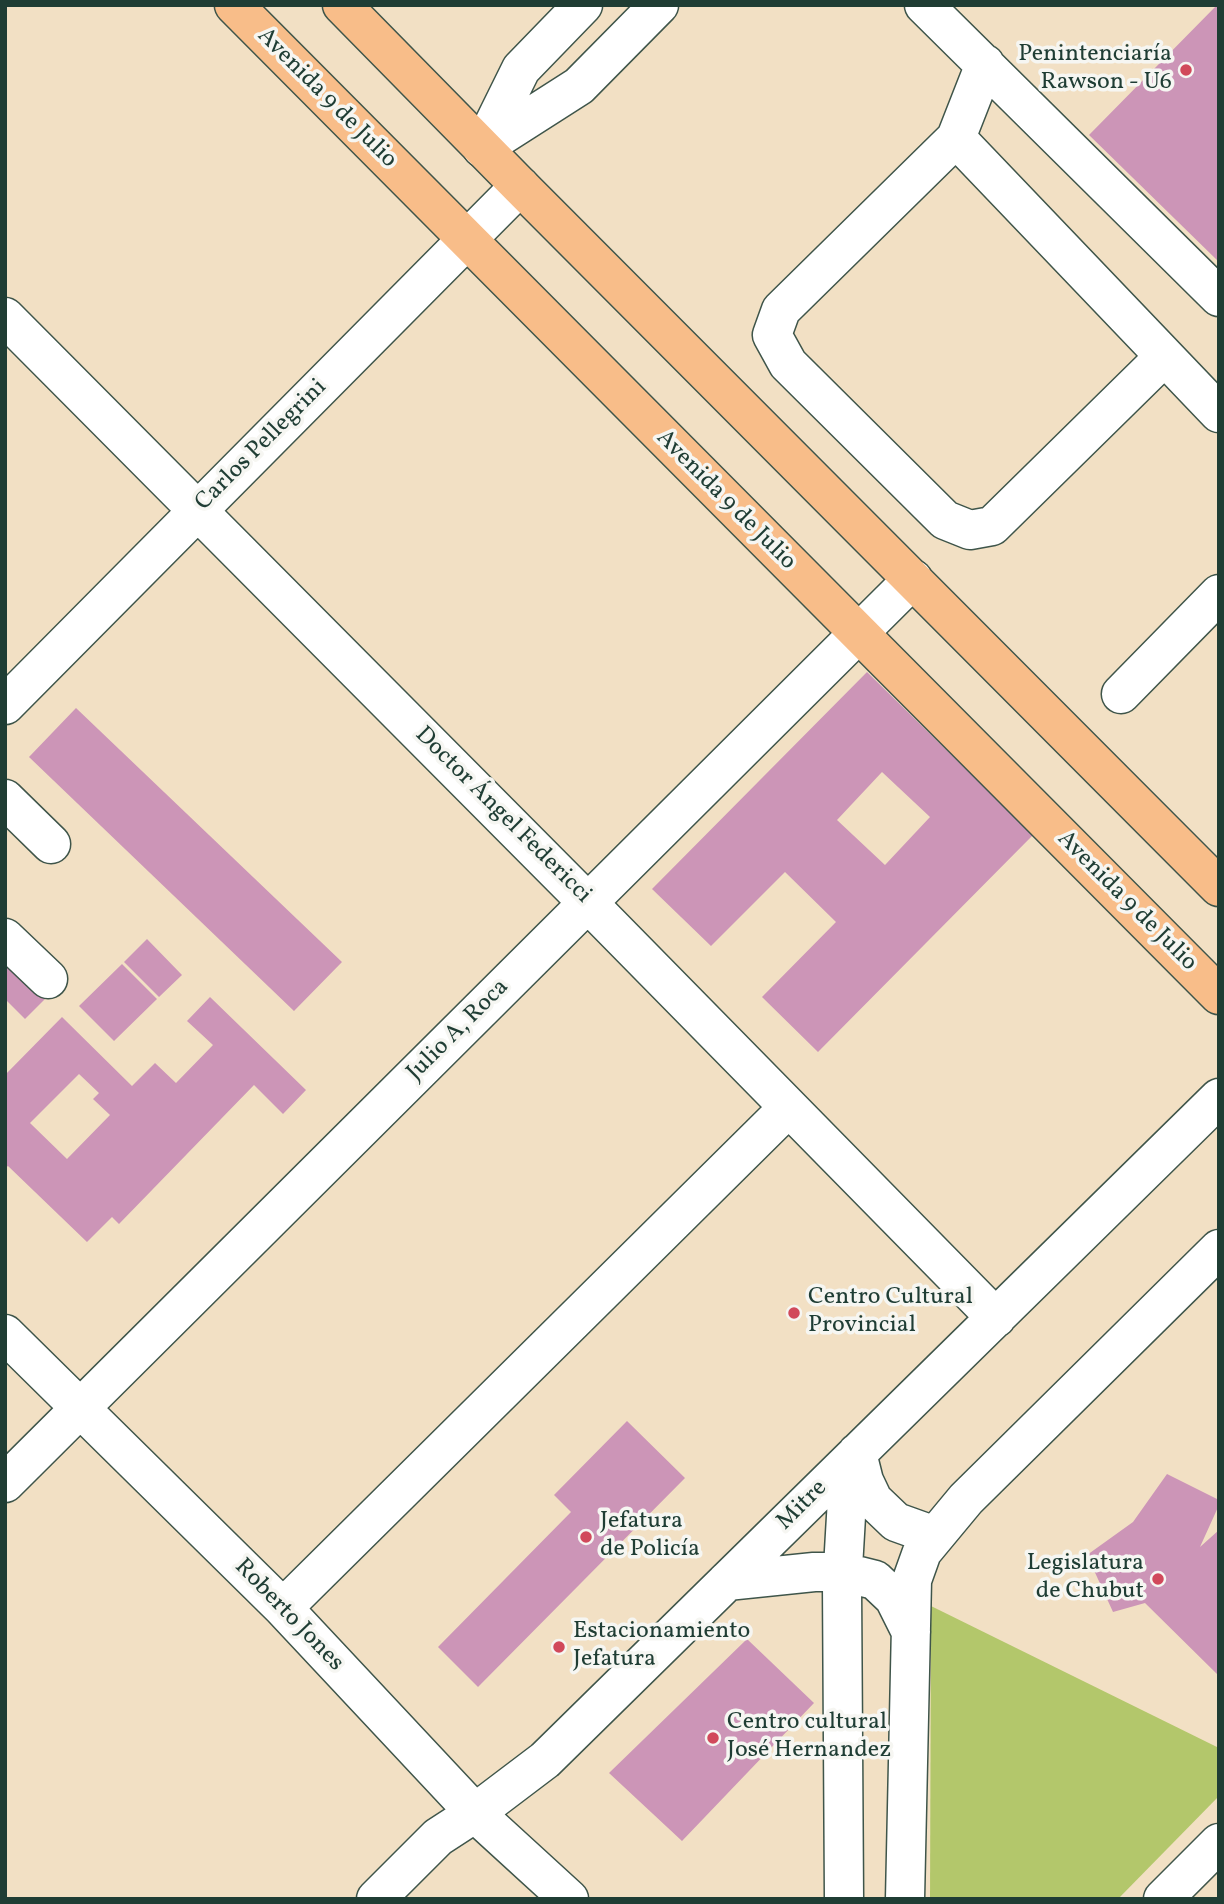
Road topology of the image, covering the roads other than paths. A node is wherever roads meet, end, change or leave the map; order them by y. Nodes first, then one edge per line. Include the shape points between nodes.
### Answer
1 (234, 5) edge
2 (342, 5) edge
3 (583, 5) edge
4 (659, 5) edge
5 (924, 5) edge
6 (985, 64) junction
7 (956, 138) junction
8 (482, 148) junction
9 (520, 186) junction
10 (466, 241) junction
11 (1219, 297) edge
12 (5, 317) edge
13 (1164, 357) junction
14 (1219, 412) edge
15 (197, 511) junction
16 (913, 579) junction
17 (1219, 594) edge
18 (857, 633) junction
19 (1121, 694) dead end
20 (5, 705) edge
21 (5, 799) edge
22 (51, 844) dead end
23 (1219, 887) edge
24 (588, 903) junction
25 (5, 938) edge
26 (48, 979) dead end
27 (1219, 995) edge
28 (1219, 1098) edge
29 (788, 1108) junction
30 (1219, 1249) edge
31 (996, 1318) junction
32 (5, 1334) edge
33 (80, 1409) junction
34 (857, 1453) junction
35 (5, 1483) edge
36 (928, 1544) junction
37 (843, 1572) junction
38 (727, 1581) junction
39 (283, 1608) junction
40 (911, 1632) junction
41 (475, 1813) junction
42 (1219, 1843) edge
43 (376, 1899) edge
44 (569, 1899) edge
45 (844, 1899) edge
46 (905, 1899) edge
47 (1163, 1899) edge

1 - 10 main road, Avenida 9 de Julio
2 - 8 main road
3 - 8 street via 522,69
4 - 8 street via 579,86
5 - 6 street
6 - 7 street
6 - 11 street
7 - 13 street
7 - 13 street via 781,310 772,335 788,364 945,520 970,530 992,526
8 - 9 main road
9 - 10 street, Carlos Pellegrini
9 - 16 main road
10 - 15 street, Carlos Pellegrini
10 - 18 main road, Avenida 9 de Julio
12 - 15 street, Doctor Ángel Federicci
13 - 14 street
15 - 20 street, Carlos Pellegrini
15 - 24 street, Doctor Ángel Federicci
16 - 18 street, Julio A, Roca
16 - 23 main road
17 - 19 street
18 - 24 street, Julio A, Roca
18 - 27 main road, Avenida 9 de Julio
21 - 22 street
24 - 29 street, Doctor Ángel Federicci
24 - 33 street, Julio A, Roca
25 - 26 street
28 - 31 street, Mitre
29 - 31 street, Doctor Ángel Federicci
29 - 39 street
30 - 36 street via 966,1499
31 - 34 street, Mitre
32 - 33 street, Roberto Jones
33 - 35 street, Julio A, Roca
33 - 39 street, Roberto Jones
34 - 36 street via 873,1500
34 - 37 street via 848,1482
34 - 38 street, Mitre
36 - 40 street via 912,1580
37 - 38 street
37 - 40 street via 875,1580 894,1598
37 - 45 street
38 - 41 street, Mitre via 545,1760
39 - 41 street, Roberto Jones
40 - 46 street
41 - 43 street, Mitre via 438,1837
41 - 44 street, Roberto Jones
42 - 47 street

